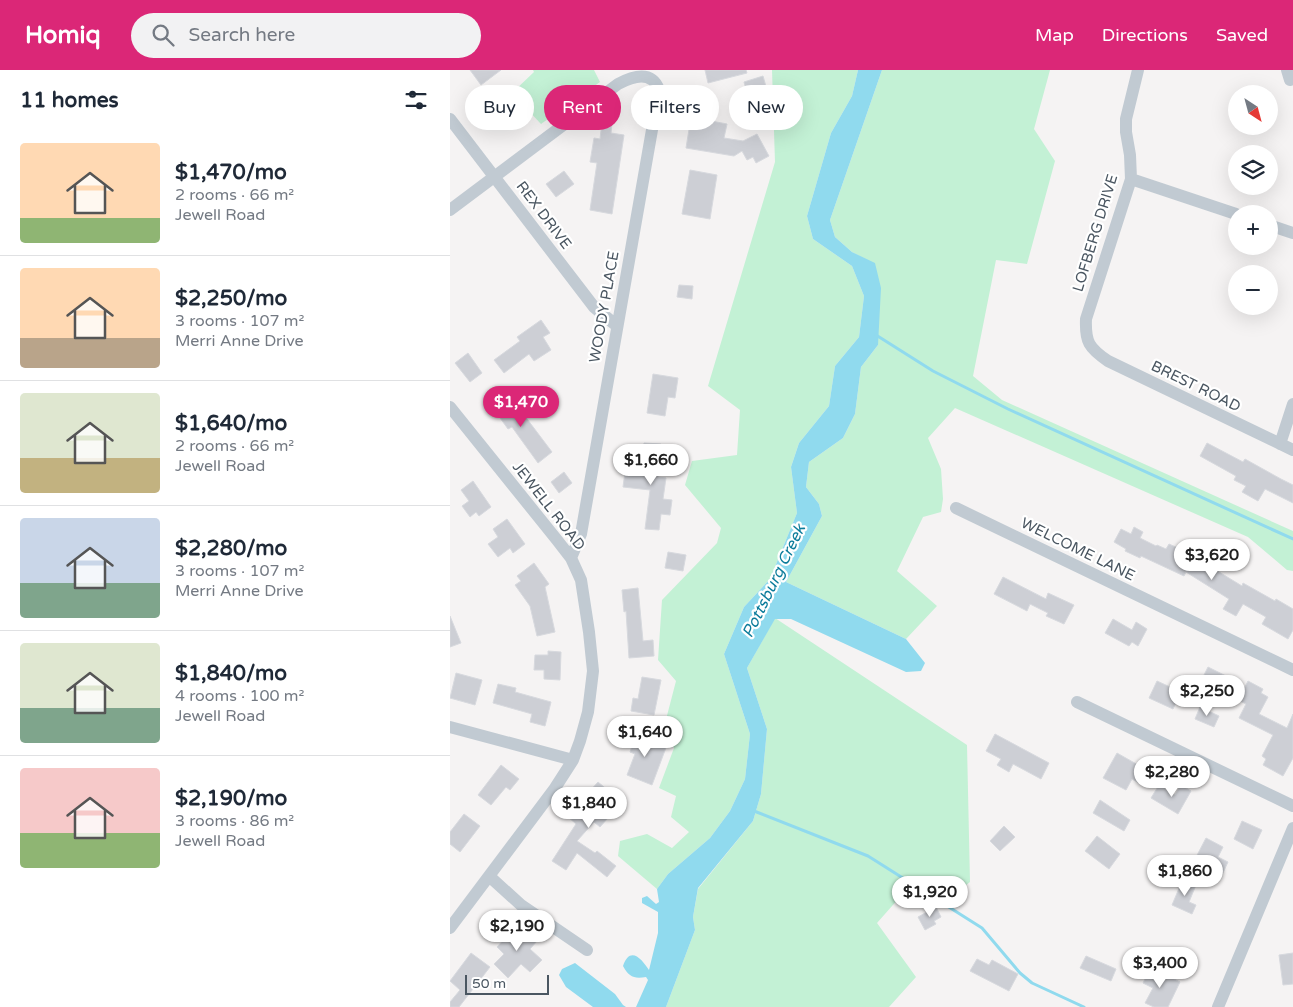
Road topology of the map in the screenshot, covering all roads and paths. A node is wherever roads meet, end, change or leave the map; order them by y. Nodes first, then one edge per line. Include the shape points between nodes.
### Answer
1 (1138, 70) edge
2 (450, 119) edge
3 (495, 177) junction
4 (1131, 178) junction
5 (450, 210) edge
6 (1228, 211) edge
7 (1278, 228) edge
8 (1293, 233) edge
9 (617, 326) junction
10 (1090, 345) joint
11 (1293, 404) edge
12 (450, 407) edge
13 (1280, 444) junction
14 (1293, 450) edge
15 (956, 508) dead end
16 (571, 558) junction
17 (1293, 670) edge
18 (1077, 702) dead end
19 (450, 727) edge
20 (573, 760) junction
21 (1293, 806) edge
22 (1293, 828) edge
23 (488, 876) junction
24 (450, 928) edge
25 (587, 950) dead end
26 (1218, 1007) edge

1 - 4 street, LOFBERG DRIVE via 1126,119
2 - 3 street, REX DRIVE
3 - 5 street
3 - 9 street, REX DRIVE via 594,307
3 - 9 street, WOODY PLACE via 618,84 635,76 652,78 657,83 659,90
4 - 6 street
4 - 10 street, LOFBERG DRIVE via 1086,318 1085,333
7 - 8 street
9 - 16 street, WOODY PLACE via 581,534
10 - 13 street, BREST ROAD via 1108,362
11 - 13 street
12 - 16 street, JEWELL ROAD
13 - 14 street, BREST ROAD
15 - 17 street, WELCOME LANE
16 - 20 street, JEWELL ROAD via 581,580 593,671 588,712
18 - 21 street
19 - 20 street
20 - 23 street, JEWELL ROAD
22 - 26 street
23 - 24 street, JEWELL ROAD
23 - 25 street via 521,905

